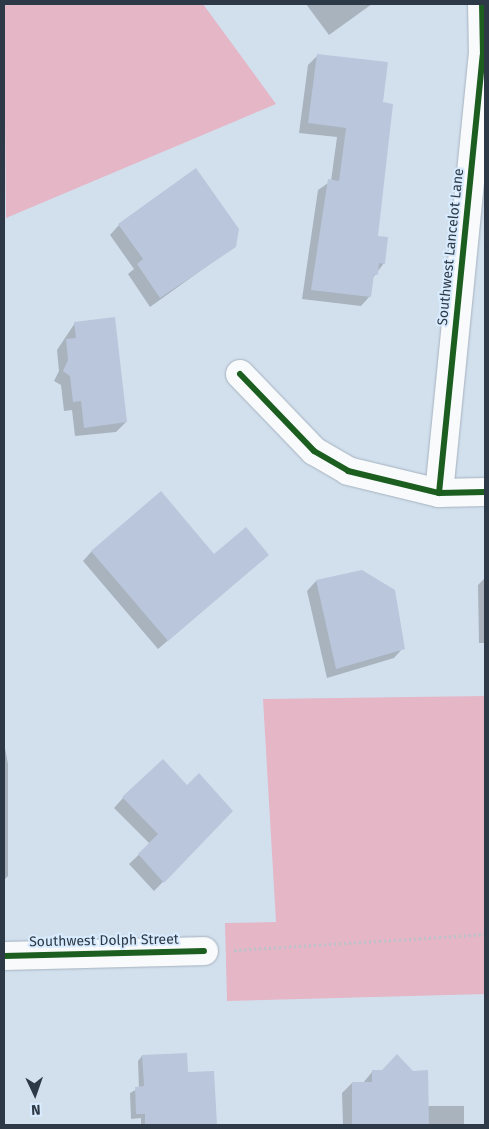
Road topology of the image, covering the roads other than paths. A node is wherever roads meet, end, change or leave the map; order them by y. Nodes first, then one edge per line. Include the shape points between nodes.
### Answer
1 (482, 4) edge
2 (240, 374) dead end
3 (485, 492) edge
4 (439, 493) junction
5 (204, 951) road end
6 (4, 956) edge

1 - 4 street, Southwest Lancelot Lane via 483,55
2 - 4 street via 314,451 348,471
3 - 4 street
5 - 6 street, Southwest Dolph Street

